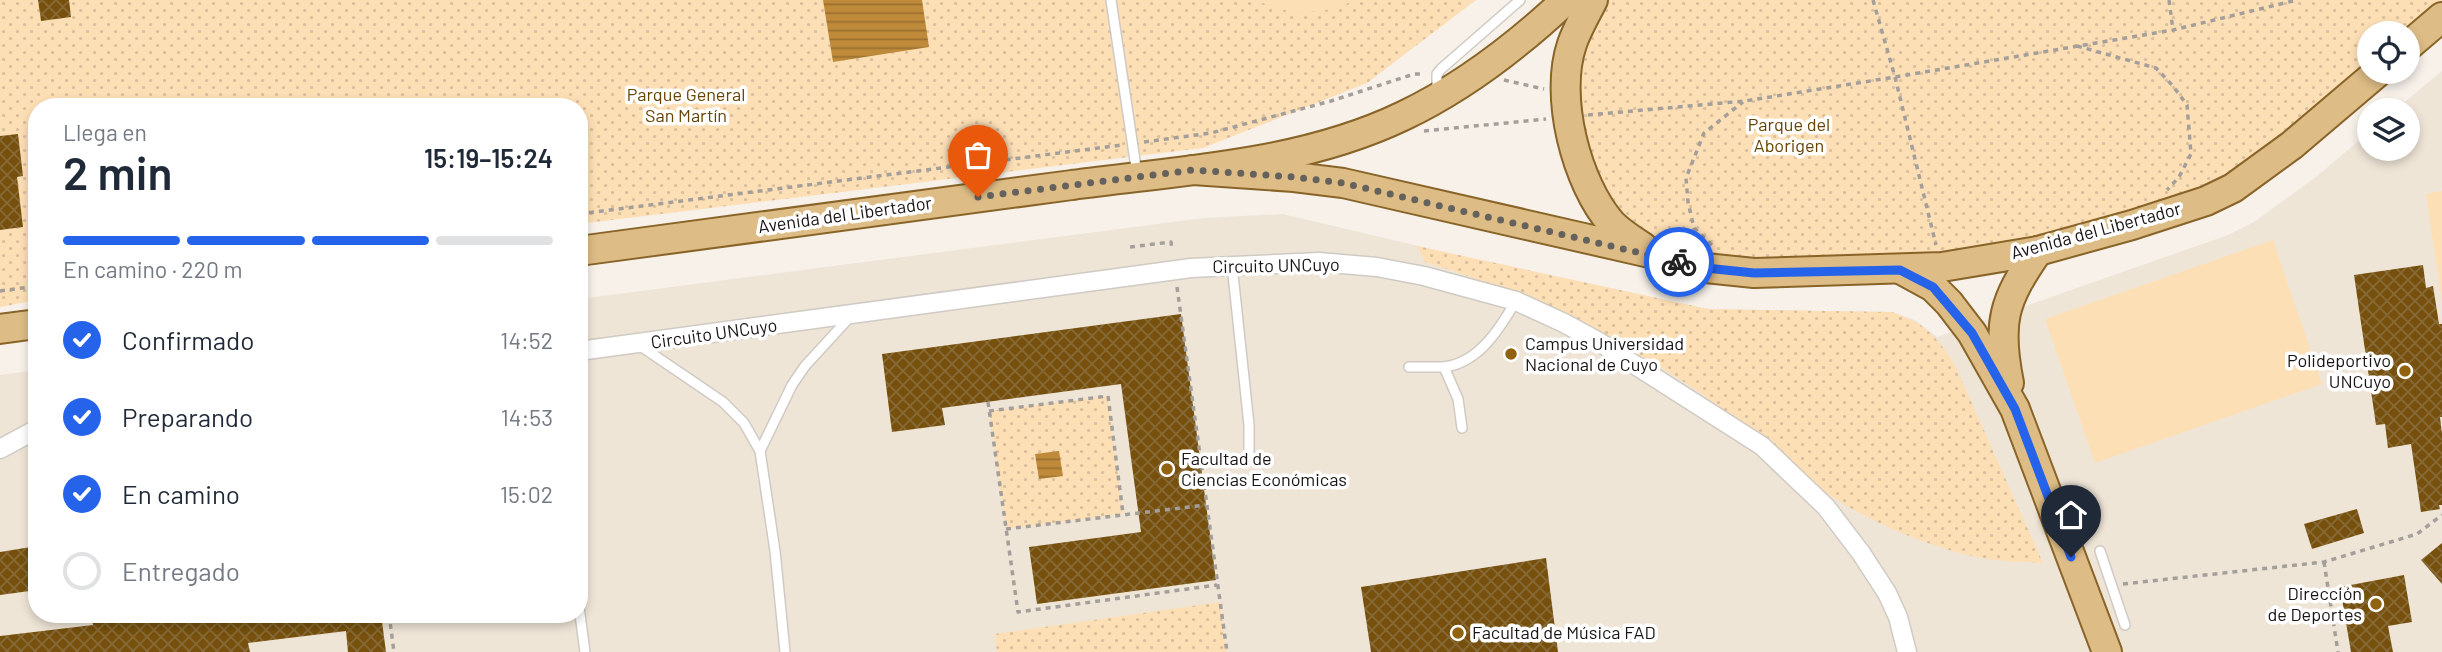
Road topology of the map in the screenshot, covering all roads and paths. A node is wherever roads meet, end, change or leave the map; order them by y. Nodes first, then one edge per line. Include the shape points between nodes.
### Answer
1 (1111, 0) edge
2 (1566, 0) edge
3 (1593, 0) edge
4 (1873, 0) edge
5 (2169, 0) edge
6 (2297, 0) edge
7 (1518, 1) edge
8 (2442, 18) edge
9 (2173, 30) junction
10 (2420, 36) edge
11 (2076, 45) junction
12 (1488, 63) junction
13 (1895, 77) junction
14 (2364, 84) edge
15 (1438, 86) junction
16 (1553, 92) dead end
17 (1745, 101) junction
18 (1568, 117) junction
19 (1413, 132) dead end
20 (1132, 144) junction
21 (1193, 170) junction
22 (1137, 176) junction
23 (2161, 196) dead end
24 (588, 214) edge
25 (1130, 247) dead end
26 (588, 250) edge
27 (1172, 250) dead end
28 (2038, 251) junction
29 (1721, 253) dead end
30 (1654, 254) junction
31 (1232, 265) junction
32 (1941, 267) junction
33 (1900, 270) junction
34 (1177, 286) dead end
35 (28, 287) edge
36 (0, 291) edge
37 (1516, 301) junction
38 (853, 314) junction
39 (28, 325) edge
40 (0, 329) edge
41 (638, 345) junction
42 (588, 350) edge
43 (1444, 367) junction
44 (1409, 368) dead end
45 (988, 402) dead end
46 (2015, 409) junction
47 (989, 411) junction
48 (1462, 428) dead end
49 (28, 433) edge
50 (0, 449) edge
51 (760, 451) junction
52 (1249, 457) dead end
53 (1206, 505) junction
54 (1124, 514) junction
55 (2442, 515) edge
56 (1006, 529) junction
57 (2100, 551) dead end
58 (2324, 562) junction
59 (1217, 584) junction
60 (2110, 585) junction
61 (390, 623) edge
62 (581, 623) edge
63 (2125, 625) dead end
64 (394, 652) edge
65 (586, 652) edge
66 (785, 652) edge
67 (1227, 652) edge
68 (1907, 652) edge
69 (2107, 652) edge
70 (2338, 652) edge

1 - 20 lane
2 - 12 main road, Avenida del Libertador
3 - 18 main road via 1572,46 1566,83
4 - 13 path
5 - 9 path
6 - 9 path
7 - 15 lane
8 - 10 main road
9 - 11 path
11 - 13 path
11 - 23 path via 2155,68 2187,105 2191,154 2179,177
12 - 15 main road, Avenida del Libertador via 1470,78
12 - 16 path via 1502,79
13 - 17 path
13 - 32 path
14 - 28 main road, Avenida del Libertador via 2233,188 2132,225
15 - 20 path via 1414,74 1211,133
15 - 21 main road, Avenida del Libertador via 1402,117 1348,138 1306,151
17 - 18 path
17 - 29 path via 1704,133 1686,178 1694,228
18 - 19 path
18 - 30 main road via 1580,165 1600,207 1613,224
20 - 22 lane
20 - 24 path
21 - 22 main road, Avenida del Libertador
21 - 30 main road, Avenida del Libertador via 1343,183
22 - 26 main road, Avenida del Libertador
25 - 27 path via 1171,243
28 - 32 main road, Avenida del Libertador
28 - 46 main road via 2012,293 2003,324 2003,350
30 - 33 main road, Avenida del Libertador via 1696,267 1754,273
31 - 37 street, Circuito UNCuyo via 1319,262 1377,267
31 - 38 street, Circuito UNCuyo
31 - 52 lane
32 - 33 main road, Avenida del Libertador
33 - 46 main road via 1933,287 1949,303 1972,333
34 - 53 path
35 - 36 path
37 - 43 lane via 1496,334 1480,349
37 - 68 street, Circuito UNCuyo via 1599,342 1762,446 1826,507 1861,553 1892,605
38 - 41 street, Circuito UNCuyo
38 - 51 lane via 805,366
39 - 40 main road
41 - 42 street, Circuito UNCuyo
41 - 51 lane via 723,402 744,423
43 - 44 lane
43 - 48 lane via 1458,399
45 - 47 path
46 - 69 main road
47 - 54 path via 1108,396
47 - 56 path
49 - 50 street
51 - 66 lane
53 - 54 path
53 - 59 path
54 - 56 path
55 - 58 path via 2417,534
56 - 59 path via 1018,612
57 - 60 lane
58 - 60 path
58 - 70 path
59 - 67 path
60 - 63 lane
61 - 64 path
62 - 65 lane

